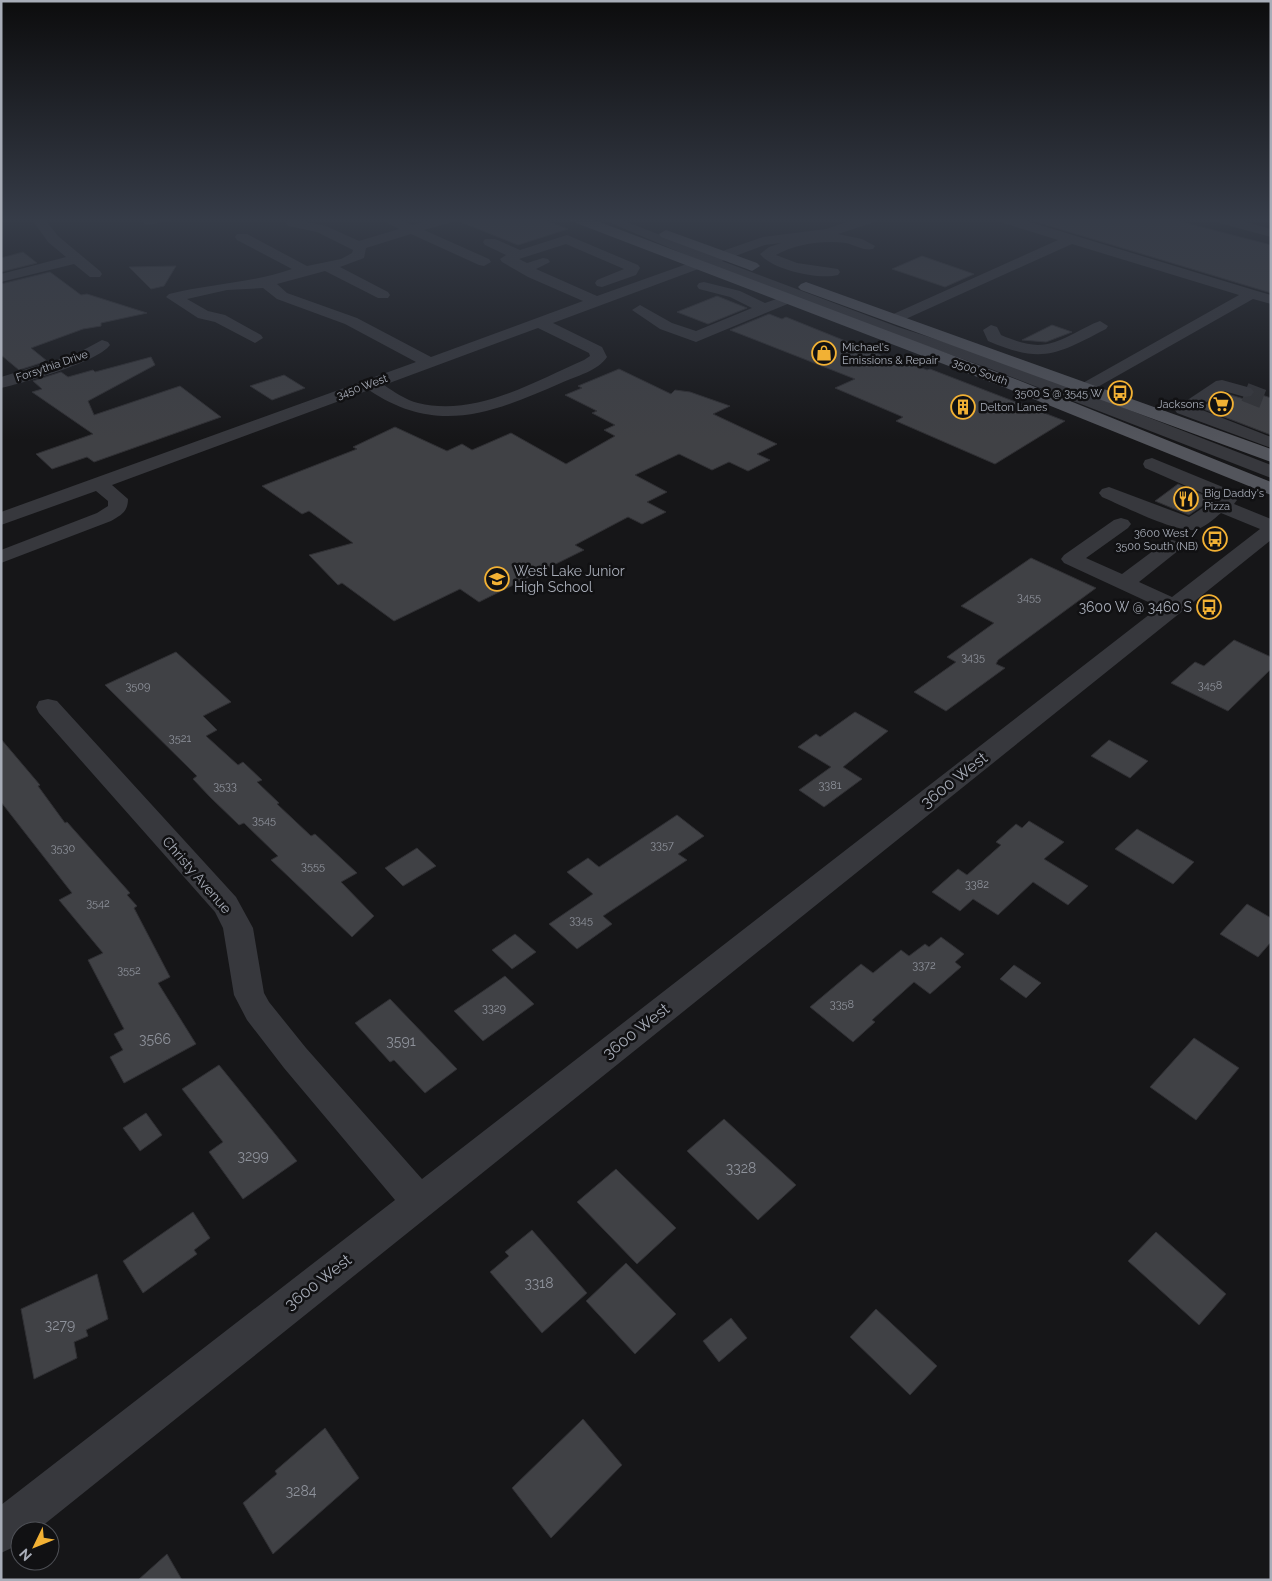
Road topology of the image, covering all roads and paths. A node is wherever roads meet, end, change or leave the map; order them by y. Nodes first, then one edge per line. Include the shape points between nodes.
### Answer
1 (199, 292) edge
2 (277, 292) edge
3 (377, 292) edge
4 (576, 292) edge
5 (624, 292) edge
6 (729, 292) edge
7 (770, 292) edge
8 (788, 292) edge
9 (808, 292) edge
10 (954, 292) edge
11 (1245, 292) edge
12 (1252, 294) junction
13 (383, 295) dead end
14 (786, 300) junction
15 (1271, 300) edge
16 (596, 302) junction
17 (762, 309) junction
18 (640, 310) dead end
19 (894, 319) junction
20 (540, 323) junction
21 (1100, 326) dead end
22 (991, 330) dead end
23 (255, 338) dead end
24 (102, 345) dead end
25 (430, 363) junction
26 (1, 383) edge
27 (371, 384) junction
28 (1087, 388) junction
29 (1245, 392) tunnel mouth
30 (1241, 436) junction
31 (1271, 443) edge
32 (1271, 456) edge
33 (1152, 464) dead end
34 (1271, 472) edge
35 (99, 484) junction
36 (1271, 489) edge
37 (1109, 493) dead end
38 (1221, 506) junction
39 (1, 518) edge
40 (1121, 524) dead end
41 (1271, 528) edge
42 (1172, 546) dead end
43 (1, 557) edge
44 (1124, 582) junction
45 (1174, 606) junction
46 (48, 707) dead end
47 (419, 1202) junction
48 (1, 1532) edge

1 - 23 street via 174,297 203,315 220,318
2 - 25 street via 351,321
3 - 13 street
4 - 16 street
5 - 16 street, 3450 West
6 - 17 street via 756,302
7 - 14 main road, 3500 South
8 - 34 street via 1043,382
9 - 19 main road, 3500 South
10 - 19 street
11 - 12 street
12 - 15 street
12 - 28 street
14 - 17 street
14 - 36 main road, 3500 South via 1100,418
16 - 20 street, 3450 West
17 - 18 street via 696,337 666,326
19 - 28 main road, 3500 South
20 - 25 street, 3450 West
20 - 27 street via 599,353 597,360 470,410 423,410 408,406
21 - 22 street via 1051,351 1039,352 994,338
24 - 26 street, Forsythia Drive via 76,360
25 - 27 street, 3450 West
27 - 35 street, 3450 West
28 - 30 main road, 3500 South
29 - 30 street via 1222,384 1183,409
30 - 31 street
30 - 32 main road, 3500 South
33 - 38 street via 1224,494 1227,500
35 - 39 street, 3450 West
35 - 43 street via 118,499 118,508 112,513
37 - 38 street via 1186,524 1198,522
38 - 41 street
40 - 44 street via 1071,559
41 - 45 street, 3600 West
42 - 44 street
44 - 45 street
45 - 47 street, 3600 West
46 - 47 street, Christy Avenue via 226,905 238,928 249,995 258,1011
47 - 48 street, 3600 West

